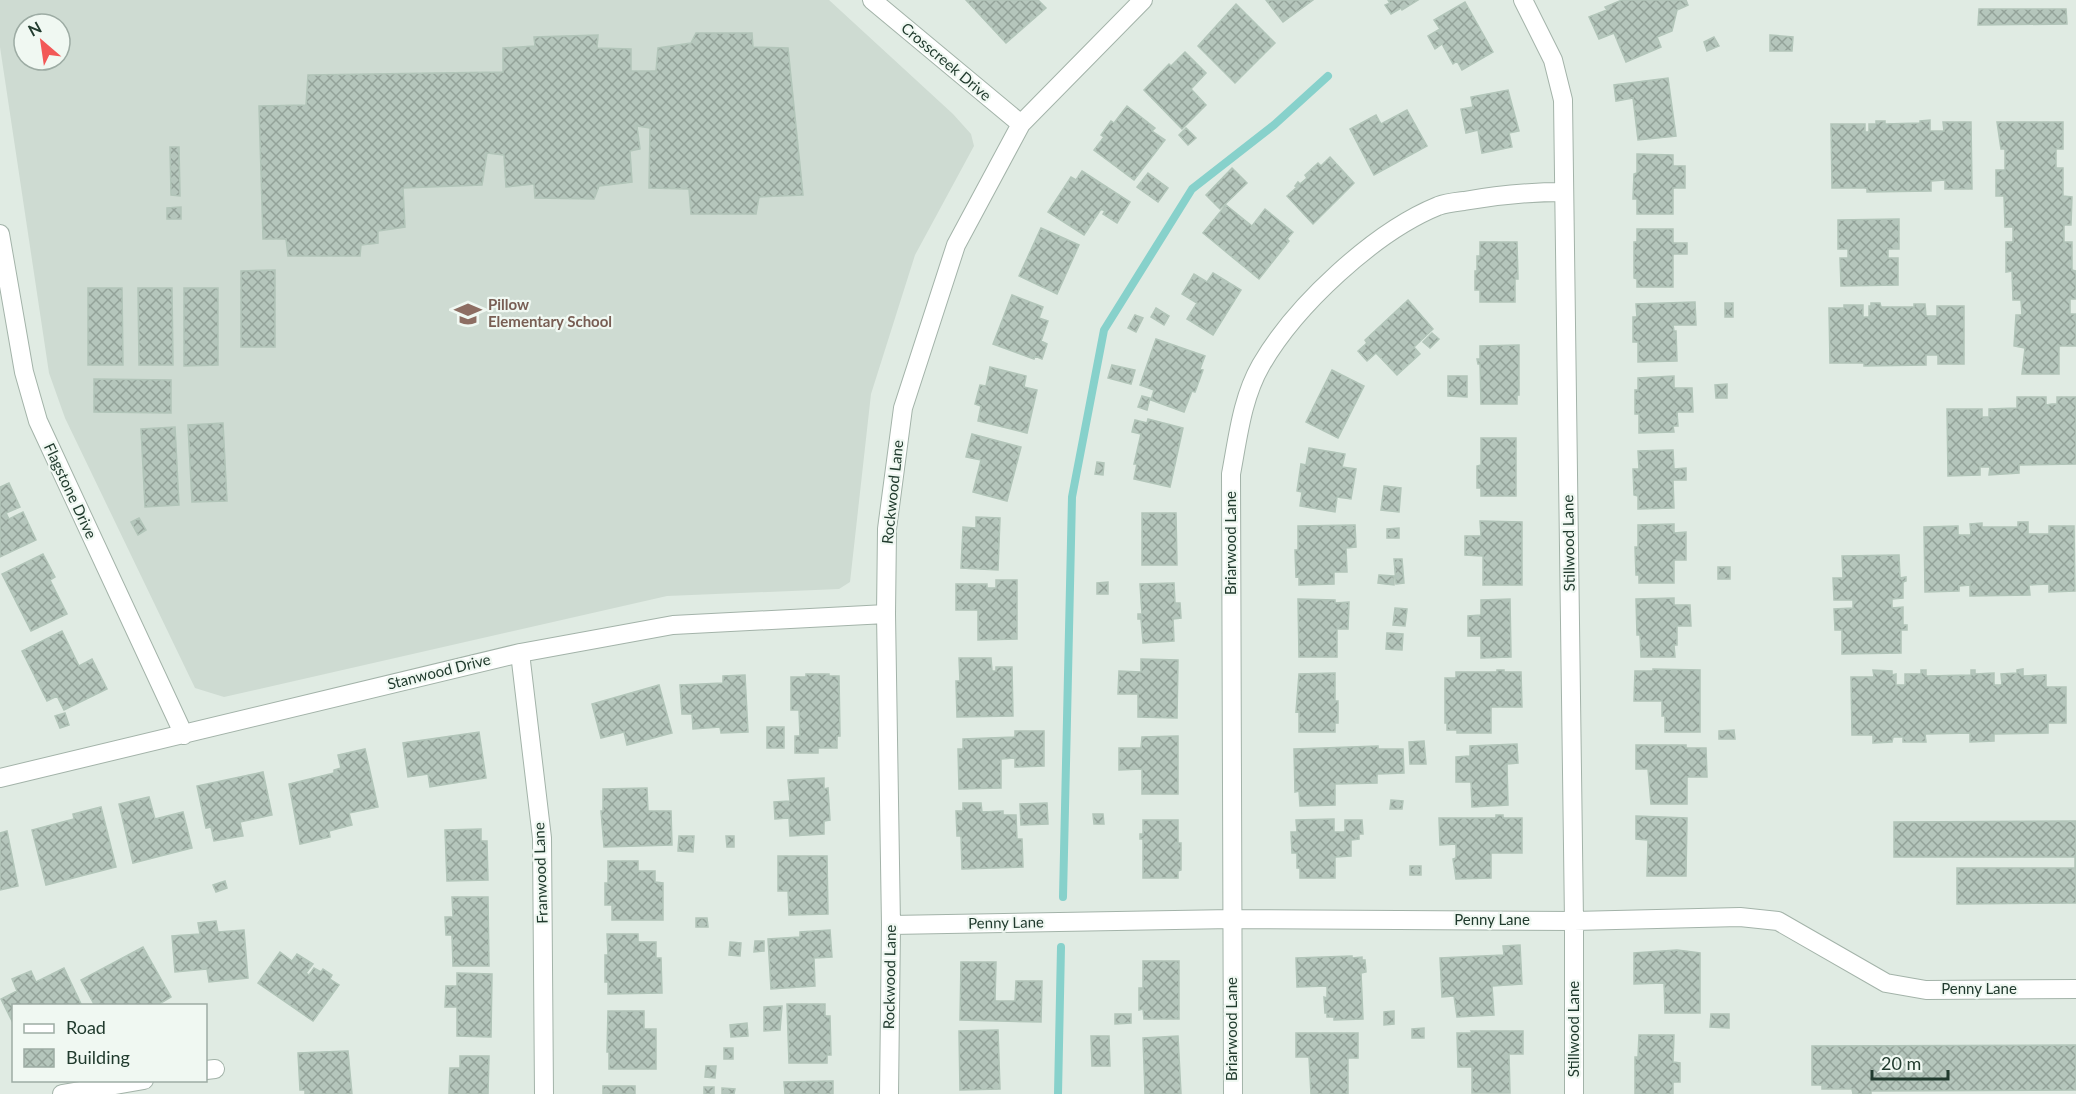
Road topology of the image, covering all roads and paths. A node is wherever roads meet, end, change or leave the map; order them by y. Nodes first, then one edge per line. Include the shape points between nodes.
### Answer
1 (872, 0) edge
2 (1143, 0) edge
3 (1523, 0) edge
4 (1021, 124) junction
5 (1564, 192) junction
6 (0, 234) edge
7 (886, 614) junction
8 (520, 653) junction
9 (184, 735) junction
10 (0, 778) edge
11 (1232, 919) junction
12 (1574, 921) junction
13 (891, 925) junction
14 (2076, 989) edge
15 (132, 1082) edge
16 (62, 1094) edge
17 (544, 1094) edge
18 (889, 1094) edge
19 (1233, 1094) edge
20 (1574, 1094) edge

1 - 4 street, Crosscreek Drive
2 - 4 street, Rockwood Lane
3 - 5 street, Stillwood Lane via 1553,60 1563,100
4 - 7 street, Rockwood Lane via 956,244 903,408 886,529
5 - 11 street, Briarwood Lane via 1498,195 1439,205 1390,232 1337,274 1288,326 1261,366 1243,409 1231,474
5 - 12 street, Stillwood Lane
6 - 9 street, Flagstone Drive via 24,372 38,421
7 - 8 street, Stanwood Drive via 673,624
7 - 13 street, Rockwood Lane
8 - 9 street, Stanwood Drive
8 - 17 street, Franwood Lane via 542,838
9 - 10 street, Stanwood Drive
11 - 12 street, Penny Lane
11 - 13 street, Penny Lane
11 - 19 street, Briarwood Lane
12 - 14 street, Penny Lane via 1740,916 1778,921 1886,983 1926,990
12 - 20 street, Stillwood Lane
13 - 18 street, Rockwood Lane
15 - 16 street

